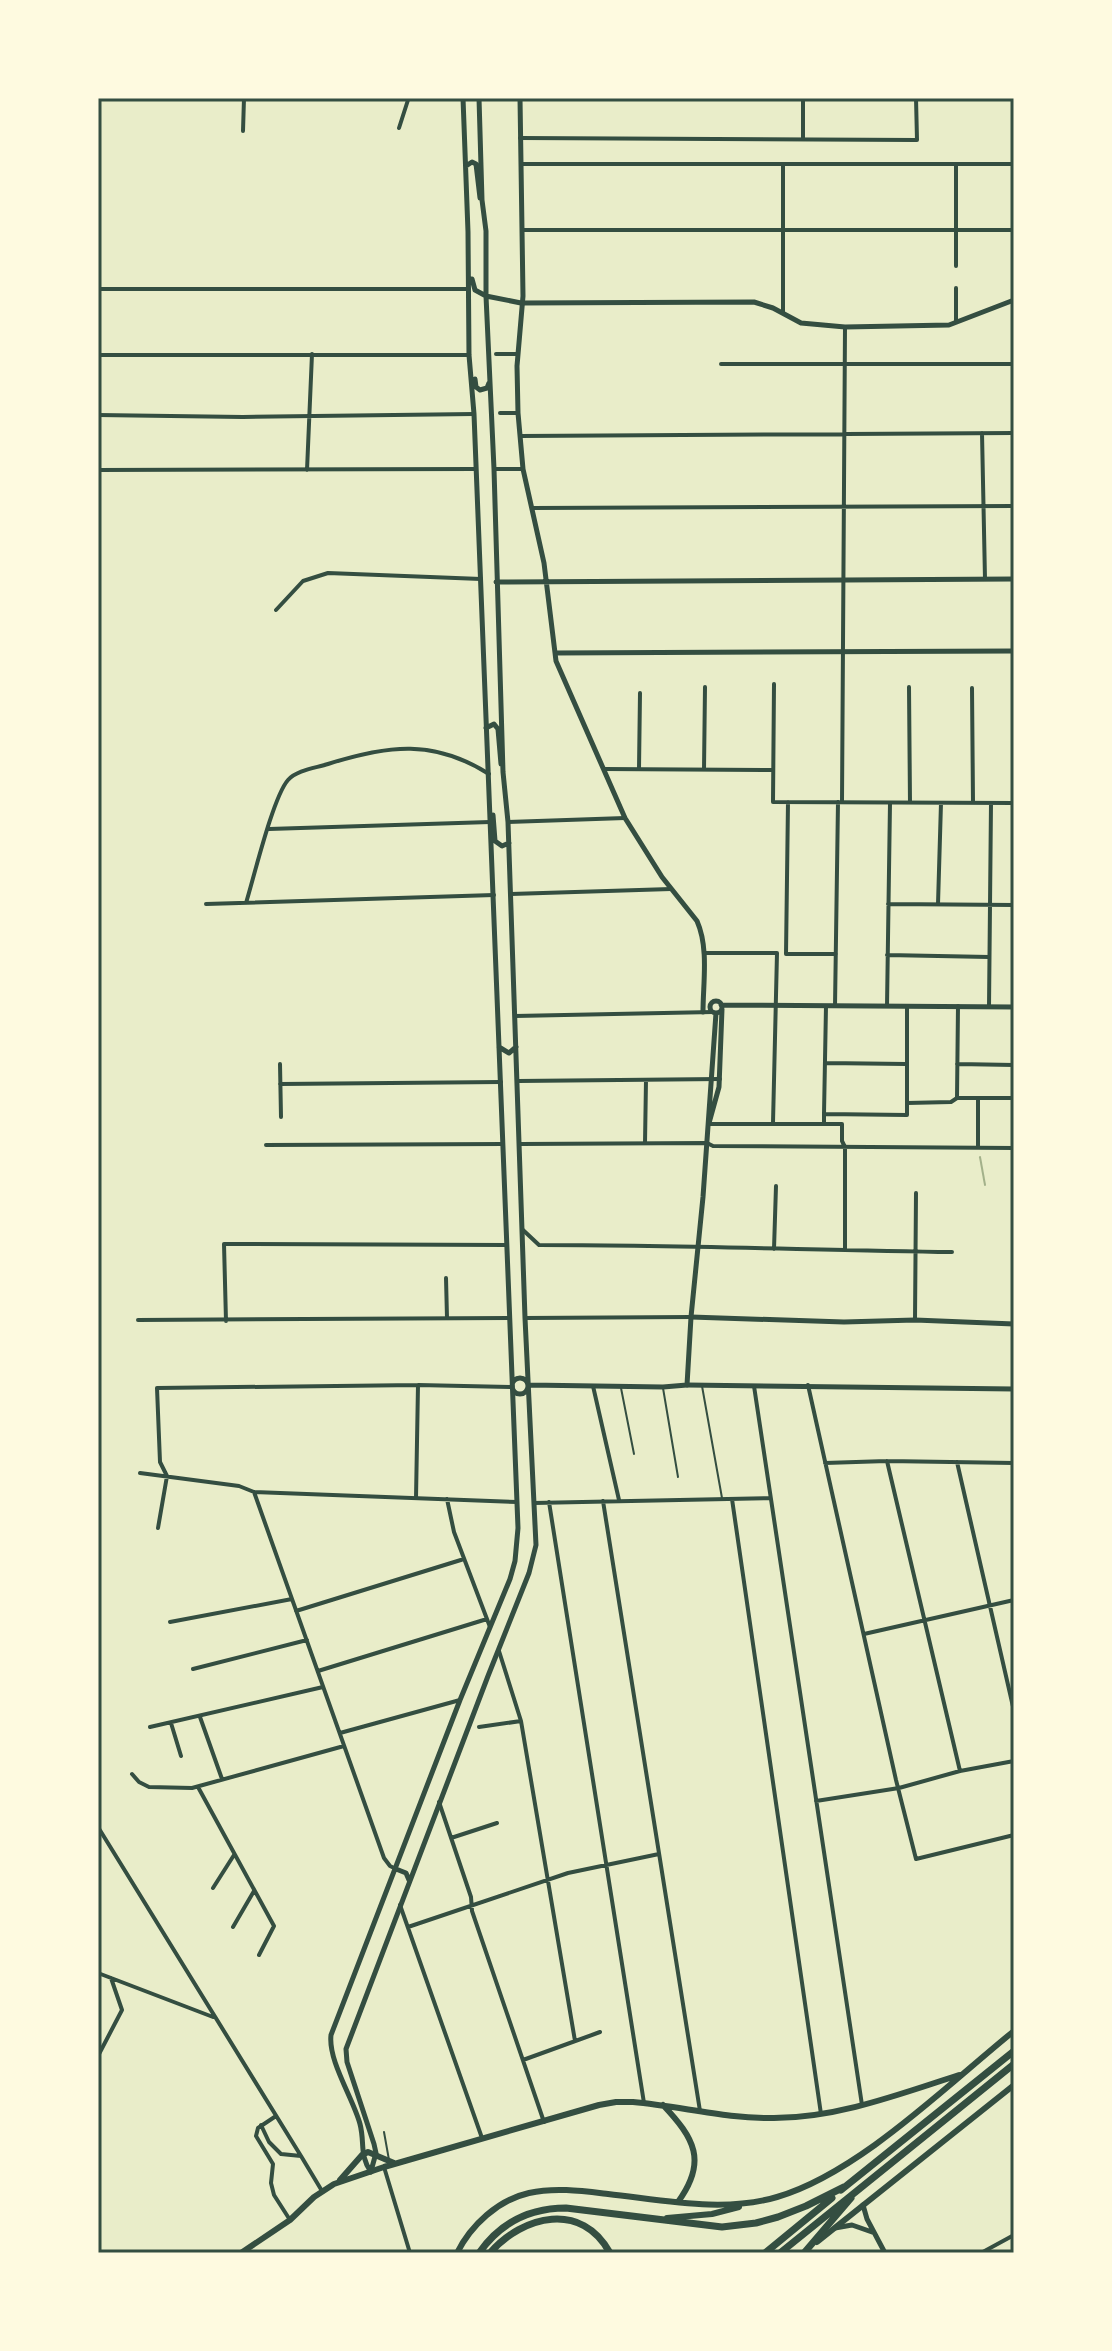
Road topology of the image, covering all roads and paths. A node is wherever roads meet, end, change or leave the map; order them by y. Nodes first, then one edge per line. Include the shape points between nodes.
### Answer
1 (98, 98) edge
2 (244, 98) edge
3 (409, 98) edge
4 (463, 98) edge
5 (479, 98) edge
6 (520, 98) edge
7 (803, 98) edge
8 (916, 98) edge
9 (399, 128) dead end
10 (243, 131) dead end
11 (520, 138) junction
12 (803, 139) junction
13 (521, 164) junction
14 (783, 164) junction
15 (956, 164) junction
16 (1014, 164) edge
17 (465, 167) junction
18 (482, 200) junction
19 (522, 230) junction
20 (783, 230) junction
21 (956, 230) junction
22 (1014, 230) edge
23 (469, 266) junction
24 (956, 266) dead end
25 (956, 288) dead end
26 (98, 289) edge
27 (469, 289) junction
28 (486, 296) junction
29 (1014, 300) edge
30 (521, 303) junction
31 (783, 313) junction
32 (956, 323) junction
33 (845, 327) junction
34 (312, 354) junction
35 (496, 354) dead end
36 (518, 354) junction
37 (98, 355) edge
38 (469, 355) junction
39 (721, 364) dead end
40 (845, 364) junction
41 (1014, 364) edge
42 (489, 382) junction
43 (500, 413) dead end
44 (518, 413) junction
45 (474, 414) junction
46 (98, 415) edge
47 (309, 416) junction
48 (982, 433) junction
49 (1014, 433) edge
50 (845, 434) junction
51 (520, 436) junction
52 (476, 469) junction
53 (494, 469) junction
54 (523, 469) junction
55 (98, 470) edge
56 (307, 470) junction
57 (983, 506) junction
58 (1014, 506) edge
59 (844, 507) junction
60 (532, 508) junction
61 (481, 579) junction
62 (985, 579) junction
63 (1014, 579) edge
64 (843, 580) junction
65 (546, 581) junction
66 (496, 582) junction
67 (276, 610) dead end
68 (1014, 651) edge
69 (843, 652) junction
70 (555, 653) junction
71 (774, 684) dead end
72 (705, 687) dead end
73 (909, 687) dead end
74 (972, 688) dead end
75 (640, 693) dead end
76 (485, 729) junction
77 (602, 769) junction
78 (639, 769) junction
79 (704, 770) junction
80 (773, 770) junction
81 (503, 772) junction
82 (489, 774) junction
83 (788, 802) junction
84 (840, 802) junction
85 (890, 803) junction
86 (910, 803) junction
87 (941, 803) junction
88 (973, 803) junction
89 (991, 803) junction
90 (1014, 803) edge
91 (490, 806) junction
92 (625, 818) junction
93 (490, 822) junction
94 (508, 822) junction
95 (269, 829) junction
96 (509, 843) junction
97 (671, 889) junction
98 (511, 894) junction
99 (494, 895) junction
100 (246, 903) junction
101 (206, 904) dead end
102 (888, 904) junction
103 (938, 905) junction
104 (990, 905) junction
105 (1014, 905) edge
106 (704, 953) junction
107 (777, 953) junction
108 (786, 954) junction
109 (836, 954) junction
110 (887, 955) junction
111 (989, 958) junction
112 (703, 996) junction
113 (776, 1005) junction
114 (826, 1006) junction
115 (835, 1006) junction
116 (887, 1006) junction
117 (907, 1006) junction
118 (958, 1006) junction
119 (989, 1007) junction
120 (1014, 1007) edge
121 (718, 1010) junction
122 (703, 1012) junction
123 (515, 1016) junction
124 (498, 1046) junction
125 (516, 1047) junction
126 (825, 1063) junction
127 (280, 1064) dead end
128 (907, 1064) junction
129 (957, 1064) junction
130 (1014, 1065) edge
131 (711, 1079) junction
132 (720, 1079) junction
133 (646, 1080) junction
134 (518, 1081) junction
135 (501, 1082) junction
136 (280, 1084) junction
137 (957, 1098) junction
138 (978, 1098) junction
139 (1014, 1098) edge
140 (907, 1103) junction
141 (824, 1114) junction
142 (281, 1117) dead end
143 (709, 1124) junction
144 (773, 1124) junction
145 (824, 1124) junction
146 (645, 1143) junction
147 (707, 1143) junction
148 (503, 1144) junction
149 (521, 1144) junction
150 (266, 1145) dead end
151 (845, 1147) junction
152 (978, 1148) junction
153 (1014, 1148) edge
154 (776, 1186) dead end
155 (916, 1193) dead end
156 (523, 1230) junction
157 (506, 1245) junction
158 (699, 1245) junction
159 (774, 1249) junction
160 (845, 1250) junction
161 (916, 1252) junction
162 (952, 1252) dead end
163 (446, 1278) dead end
164 (691, 1317) junction
165 (447, 1318) junction
166 (509, 1318) junction
167 (525, 1318) junction
168 (138, 1320) dead end
169 (915, 1320) junction
170 (226, 1321) junction
171 (1014, 1324) edge
172 (418, 1385) junction
173 (529, 1385) junction
174 (687, 1385) junction
175 (702, 1385) junction
176 (808, 1385) junction
177 (593, 1386) junction
178 (754, 1386) junction
179 (511, 1387) junction
180 (620, 1387) junction
181 (663, 1387) junction
182 (1014, 1389) edge
183 (634, 1454) dead end
184 (887, 1461) junction
185 (957, 1462) junction
186 (825, 1463) junction
187 (1014, 1463) edge
188 (140, 1473) dead end
189 (167, 1476) junction
190 (678, 1477) dead end
191 (254, 1492) junction
192 (416, 1498) junction
193 (770, 1498) junction
194 (447, 1499) junction
195 (722, 1499) junction
196 (732, 1499) junction
197 (603, 1501) junction
198 (619, 1501) junction
199 (517, 1502) junction
200 (549, 1502) junction
201 (534, 1503) junction
202 (158, 1528) dead end
203 (464, 1559) junction
204 (292, 1599) junction
205 (1014, 1600) edge
206 (989, 1605) junction
207 (296, 1611) junction
208 (487, 1619) junction
209 (925, 1620) junction
210 (170, 1622) dead end
211 (490, 1627) junction
212 (864, 1634) junction
213 (307, 1640) junction
214 (498, 1649) junction
215 (193, 1669) dead end
216 (318, 1671) junction
217 (323, 1687) junction
218 (460, 1700) junction
219 (1014, 1711) edge
220 (200, 1716) junction
221 (521, 1721) junction
222 (171, 1723) junction
223 (150, 1727) dead end
224 (479, 1727) dead end
225 (340, 1733) junction
226 (344, 1746) junction
227 (181, 1756) dead end
228 (1014, 1761) edge
229 (960, 1771) junction
230 (132, 1774) dead end
231 (222, 1779) junction
232 (198, 1787) junction
233 (899, 1788) junction
234 (816, 1801) junction
235 (439, 1802) junction
236 (497, 1823) dead end
237 (418, 1825) junction
238 (431, 1826) junction
239 (98, 1827) edge
240 (1014, 1835) edge
241 (451, 1838) junction
242 (659, 1854) junction
243 (234, 1855) junction
244 (606, 1864) junction
245 (396, 1869) junction
246 (409, 1881) junction
247 (548, 1881) junction
248 (213, 1888) dead end
249 (254, 1891) junction
250 (400, 1904) junction
251 (472, 1906) junction
252 (233, 1927) dead end
253 (408, 1927) junction
254 (259, 1955) dead end
255 (98, 1973) edge
256 (111, 1978) junction
257 (215, 2017) junction
258 (1014, 2031) edge
259 (600, 2032) dead end
260 (575, 2041) junction
261 (1014, 2051) edge
262 (98, 2056) edge
263 (523, 2060) junction
264 (1014, 2064) edge
265 (959, 2075) junction
266 (1014, 2085) edge
267 (914, 2090) junction
268 (928, 2102) junction
269 (644, 2103) junction
270 (663, 2105) junction
271 (862, 2105) junction
272 (687, 2109) junction
273 (700, 2111) junction
274 (821, 2114) junction
275 (276, 2116) junction
276 (544, 2122) junction
277 (261, 2125) junction
278 (686, 2130) junction
279 (384, 2132) dead end
280 (482, 2140) junction
281 (271, 2144) junction
282 (263, 2149) junction
283 (376, 2153) junction
284 (362, 2155) junction
285 (284, 2156) junction
286 (301, 2156) junction
287 (273, 2164) junction
288 (387, 2164) junction
289 (371, 2172) junction
290 (866, 2182) junction
291 (334, 2184) junction
292 (844, 2187) junction
293 (322, 2191) junction
294 (678, 2202) junction
295 (754, 2202) junction
296 (863, 2204) junction
297 (846, 2217) junction
298 (655, 2218) junction
299 (867, 2219) junction
300 (290, 2220) junction
301 (831, 2230) junction
302 (875, 2233) junction
303 (1014, 2235) edge
304 (806, 2251) edge
305 (241, 2253) edge
306 (410, 2253) edge
307 (457, 2253) edge
308 (479, 2253) edge
309 (490, 2253) edge
310 (610, 2253) edge
311 (765, 2253) edge
312 (780, 2253) edge
313 (885, 2253) edge
314 (981, 2253) edge

1 - 2 street
2 - 3 street
2 - 10 street
3 - 9 street
4 - 17 main road
5 - 18 main road
6 - 11 main road
7 - 12 street
8 - 12 street via 917,140
11 - 12 street
11 - 13 main road
13 - 14 street
13 - 19 main road
14 - 15 street
14 - 20 street
15 - 16 street
15 - 21 street
17 - 18 main road via 476,164
17 - 23 main road
18 - 28 main road
19 - 20 street
19 - 30 main road
20 - 21 street
20 - 31 street
21 - 22 street
21 - 24 street
23 - 27 main road
23 - 28 main road via 473,287
25 - 32 street
26 - 27 street
27 - 38 main road
28 - 30 main road
28 - 42 main road
29 - 32 main road
30 - 31 main road via 754,302
30 - 36 main road
31 - 33 main road via 811,325
32 - 33 main road
33 - 40 street
34 - 37 street
34 - 38 street
34 - 47 street
35 - 36 street
36 - 44 main road
38 - 42 main road via 476,387 484,390
38 - 45 main road
39 - 40 street
40 - 41 street
40 - 50 street
42 - 53 main road
43 - 44 street
44 - 51 main road
45 - 47 street
45 - 52 main road
46 - 47 street
47 - 56 street
48 - 49 street
48 - 50 street
48 - 57 street
50 - 51 street
50 - 59 street
51 - 54 main road
52 - 56 street
52 - 61 main road
53 - 54 street
53 - 66 main road
54 - 60 main road
55 - 56 street
57 - 58 street
57 - 59 street
57 - 62 street
59 - 60 street
59 - 64 street
60 - 65 main road
61 - 67 street via 328,573 303,581
61 - 76 main road
62 - 63 main road
62 - 64 main road
64 - 65 main road
64 - 69 street
65 - 66 main road
65 - 70 main road
66 - 81 main road
68 - 69 main road
69 - 70 main road
69 - 84 street
70 - 77 main road
71 - 80 street
72 - 79 street
73 - 86 street
74 - 88 street
75 - 78 street
76 - 81 main road via 494,724 498,729
76 - 82 main road
77 - 78 street
77 - 92 main road
78 - 79 street
79 - 80 street
80 - 83 street via 773,802
81 - 94 main road
82 - 91 main road
82 - 95 street via 425,749 361,754 288,780
83 - 84 street
83 - 108 street
84 - 85 street
84 - 109 street
85 - 86 street
85 - 102 street
86 - 87 street
87 - 88 street
87 - 103 street
88 - 89 street
89 - 90 street
89 - 104 street
91 - 93 main road
91 - 96 main road via 495,841
92 - 94 street
92 - 97 main road
93 - 95 street
93 - 99 main road
94 - 96 main road
95 - 100 street
96 - 98 main road
97 - 98 street
97 - 106 main road via 697,921
98 - 123 main road
99 - 100 street
99 - 124 main road
100 - 101 street
102 - 103 street
102 - 110 street
103 - 104 street
104 - 105 street
104 - 111 street
106 - 107 street
106 - 112 main road
107 - 108 street
107 - 113 street
108 - 109 street
109 - 115 street
110 - 111 street
110 - 116 street
111 - 119 street
112 - 121 main road via 717,1002
112 - 122 main road
113 - 114 main road
113 - 121 main road
113 - 144 street
114 - 115 main road
114 - 126 street
115 - 116 main road
116 - 117 main road
117 - 118 main road
117 - 128 street
118 - 119 main road
118 - 129 street
119 - 120 main road
121 - 122 street
121 - 131 main road
121 - 132 main road
122 - 123 street
123 - 125 main road
124 - 125 main road via 509,1053
124 - 135 main road
125 - 134 main road
126 - 128 street
126 - 141 street
127 - 136 street
128 - 140 street
129 - 130 street
129 - 137 street
131 - 132 street
131 - 133 street
131 - 143 main road
132 - 143 main road
133 - 134 street
133 - 146 street
134 - 149 main road
135 - 136 street
135 - 148 main road
136 - 142 street
137 - 138 street
137 - 140 street
138 - 139 street
138 - 152 street
140 - 141 street via 907,1115
141 - 145 street
143 - 144 street
143 - 147 main road
144 - 145 street
145 - 151 street via 842,1124
146 - 147 street
146 - 149 street
147 - 151 street
147 - 158 main road
148 - 150 street
148 - 157 main road
149 - 156 main road
151 - 152 street
151 - 160 street
152 - 153 street
154 - 159 street
155 - 161 street
156 - 158 street via 539,1245
156 - 167 main road
157 - 166 main road
157 - 170 street via 224,1244
158 - 159 street
158 - 164 main road
159 - 160 street
160 - 161 street
161 - 162 street
161 - 169 street
163 - 165 street
164 - 167 street
164 - 169 main road
164 - 174 main road
165 - 166 street
165 - 170 street
166 - 179 main road
167 - 173 main road
168 - 170 street
169 - 171 main road
172 - 179 street
172 - 189 street via 157,1388 160,1462
172 - 192 street
173 - 177 main road
173 - 179 main road via 519,1378
173 - 179 main road via 520,1394
173 - 201 main road
174 - 175 main road
174 - 181 main road
175 - 178 main road
175 - 195 lane
176 - 178 main road
176 - 182 main road
176 - 186 street
177 - 180 main road
177 - 198 street
178 - 193 street
179 - 199 main road
180 - 181 main road
180 - 183 lane
181 - 190 lane
184 - 185 street
184 - 186 street
184 - 209 street
185 - 187 street
185 - 206 street
186 - 212 street
188 - 189 street
189 - 191 street
189 - 202 street
191 - 192 street
191 - 204 street
192 - 194 street
193 - 196 street
193 - 234 street
194 - 199 street
194 - 203 street
195 - 196 street
195 - 198 street
196 - 274 street
197 - 198 street
197 - 200 street
197 - 242 street
199 - 211 main road via 515,1561
200 - 201 street
200 - 244 street
201 - 214 main road via 533,1563
203 - 207 street
203 - 208 street
204 - 207 street
204 - 210 street
205 - 206 street
206 - 209 street
206 - 219 street
207 - 213 street
208 - 211 street
208 - 216 street
209 - 212 street
209 - 229 street
211 - 218 main road
212 - 233 street
213 - 215 street
213 - 216 street
214 - 221 street
214 - 235 main road
216 - 217 street
217 - 220 street
217 - 225 street
218 - 225 street
218 - 237 main road
220 - 222 street
220 - 231 street
221 - 224 street
221 - 247 street
222 - 223 street
222 - 227 street
225 - 226 street
226 - 231 street
226 - 245 street via 384,1858
228 - 229 street
229 - 233 street
230 - 232 street via 149,1787
231 - 232 street
232 - 243 street
233 - 234 street
233 - 240 street via 916,1859
234 - 271 street
235 - 238 main road
235 - 241 street
236 - 241 street
237 - 238 main road
237 - 245 main road
238 - 246 main road
239 - 257 street
241 - 251 street
242 - 244 street
242 - 273 street
243 - 248 street
243 - 249 street
244 - 247 street
244 - 269 street
245 - 246 main road
245 - 284 main road via 330,2043 359,2123
246 - 250 main road
247 - 251 street
247 - 260 street
249 - 252 street
249 - 254 street via 274,1926
250 - 253 street
250 - 283 main road via 346,2049
251 - 253 street
251 - 263 street
253 - 280 street
255 - 256 street
256 - 257 street
256 - 262 street via 122,2010
257 - 275 street
258 - 265 main road
259 - 260 street
260 - 263 street
261 - 292 highway
263 - 276 street
264 - 290 highway
265 - 267 main road
265 - 268 main road
266 - 296 main road
267 - 268 main road
267 - 271 main road
268 - 295 main road via 830,2173
269 - 270 main road
269 - 276 main road via 607,2103
270 - 272 main road
270 - 278 main road
271 - 274 main road
272 - 273 main road
272 - 278 main road
273 - 274 main road via 770,2118
275 - 277 street
275 - 286 street
276 - 280 main road
277 - 281 street
277 - 282 street via 256,2133
278 - 294 main road via 695,2167
279 - 288 lane
280 - 288 main road
281 - 282 street
281 - 285 street
282 - 287 street
283 - 284 main road
283 - 288 main road
283 - 289 main road
284 - 289 main road
284 - 291 main road
285 - 286 street
285 - 287 street
286 - 293 street
287 - 300 street via 272,2189
288 - 289 main road
288 - 306 street
289 - 291 main road
290 - 304 highway
290 - 312 highway
291 - 293 main road
292 - 298 highway via 778,2217 739,2226
292 - 311 highway
293 - 300 main road
294 - 295 main road
294 - 307 main road via 583,2191 529,2193 489,2213
295 - 298 main road via 712,2214
296 - 297 main road
296 - 299 main road
297 - 299 main road
297 - 301 main road
298 - 308 highway via 566,2208 535,2210 500,2229
299 - 302 main road
300 - 305 main road
301 - 302 main road via 852,2225
301 - 304 main road
302 - 313 main road
303 - 314 street
309 - 310 highway via 514,2231 553,2218 583,2225

